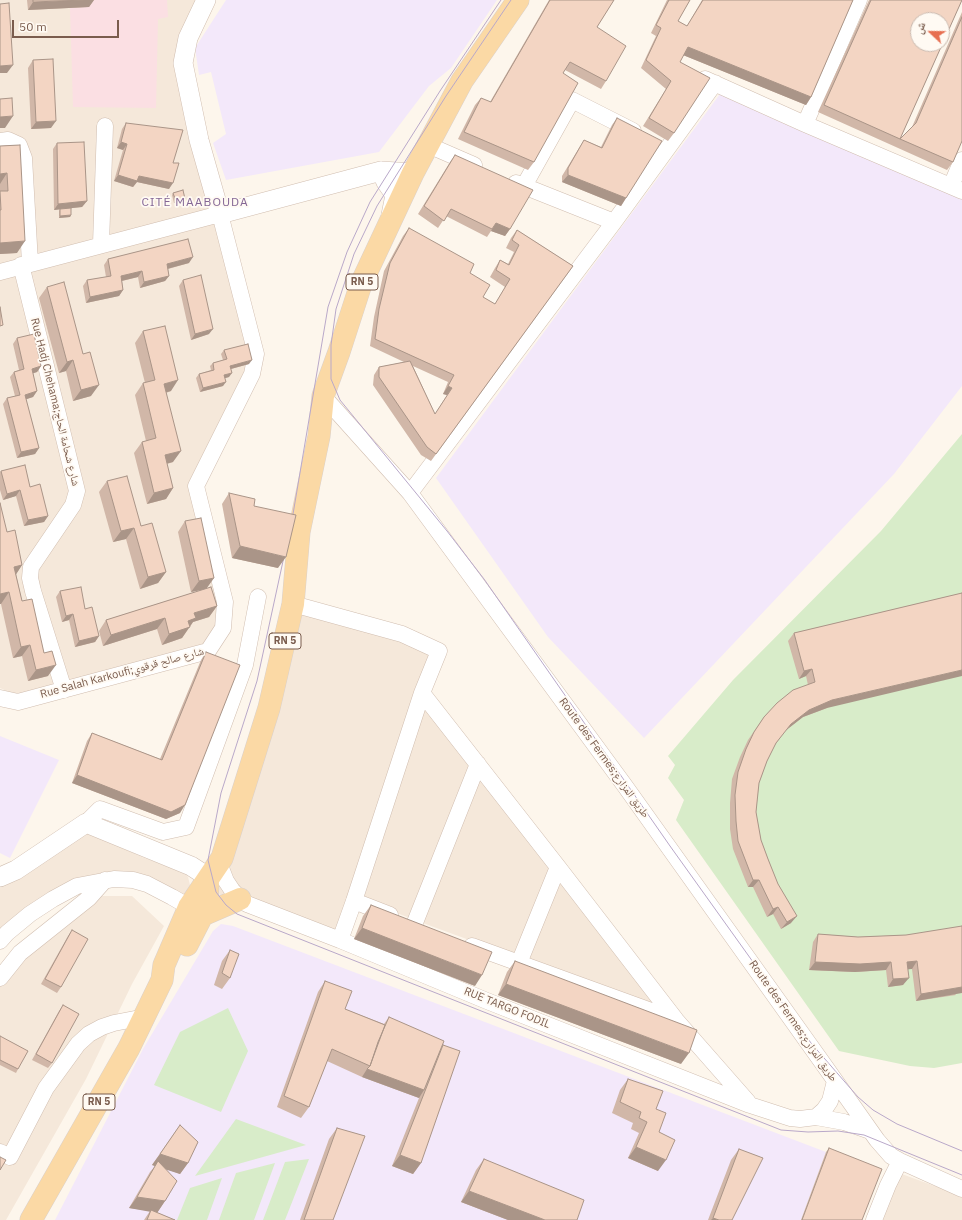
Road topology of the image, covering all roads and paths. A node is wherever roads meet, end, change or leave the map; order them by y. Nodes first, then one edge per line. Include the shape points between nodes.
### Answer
1 (206, 0) edge
2 (518, 0) edge
3 (859, 0) edge
4 (695, 74) edge
5 (715, 83) junction
6 (805, 124) junction
7 (105, 126) dead end
8 (0, 141) edge
9 (656, 143) junction
10 (428, 145) junction
11 (962, 160) edge
12 (381, 171) junction
13 (413, 173) junction
14 (524, 186) junction
15 (956, 188) edge
16 (220, 214) junction
17 (391, 217) junction
18 (614, 222) junction
19 (101, 244) junction
20 (25, 264) junction
21 (0, 272) edge
22 (323, 396) junction
23 (410, 494) junction
24 (258, 597) dead end
25 (293, 604) junction
26 (64, 690) junction
27 (0, 693) edge
28 (422, 693) junction
29 (0, 698) edge
30 (18, 702) junction
31 (478, 764) junction
32 (86, 823) junction
33 (558, 867) junction
34 (214, 870) junction
35 (0, 877) edge
36 (105, 880) junction
37 (240, 899) junction
38 (354, 901) junction
39 (196, 911) junction
40 (414, 925) junction
41 (429, 930) edge
42 (4, 937) edge
43 (340, 940) junction
44 (459, 941) edge
45 (20, 954) junction
46 (519, 963) junction
47 (0, 978) edge
48 (144, 1017) junction
49 (676, 1020) junction
50 (835, 1081) junction
51 (750, 1104) junction
52 (816, 1117) junction
53 (870, 1131) junction
54 (0, 1152) edge
55 (900, 1161) junction
56 (962, 1190) edge
57 (31, 1220) edge
58 (874, 1220) edge

1 - 16 street, Rue Salah Karkoufi;شارع صالح قرقوي via 188,38 183,63 199,140
2 - 10 main road, RN 5 via 462,81
3 - 6 street
4 - 5 street
5 - 6 street
5 - 9 street
6 - 15 street
7 - 19 street
8 - 20 street, Rue Hadj Chehama;شارع شحامة الحاج via 8,140 19,145 24,158
9 - 14 street via 572,100
9 - 18 street
10 - 13 main road, RN 5
10 - 14 street
11 - 15 street
12 - 13 street
12 - 16 street
12 - 17 street via 395,195
13 - 17 main road, RN 5
14 - 18 street
16 - 19 street
16 - 26 street, Rue Salah Karkoufi;شارع صالح قرقوي via 256,354 252,374 196,486 225,602 223,628 208,651
17 - 22 main road, RN 5 via 361,284
18 - 23 street
19 - 20 street
20 - 21 street
20 - 26 street, Rue Hadj Chehama;شارع شحامة الحاج via 77,491 73,505 31,567 30,578
22 - 23 street, Route des Fermes;طريق المزارع
22 - 25 main road, RN 5 via 319,436 299,532
23 - 50 street, Route des Fermes;طريق المزارع via 625,786
24 - 32 street via 245,665 186,827 163,832 100,809
25 - 28 street via 402,634 439,651
25 - 34 main road, RN 5 via 269,708 224,852
26 - 30 street, Rue Salah Karkoufi;شارع صالح قرقوي
27 - 30 street
28 - 31 street
28 - 38 street
29 - 30 street, Rue Salah Karkoufi;شارع صالح قرقوي
31 - 33 street
31 - 40 street
32 - 34 street via 191,866
32 - 35 street via 16,870
33 - 46 street
33 - 49 street
34 - 37 street, RUE TARGO FODIL
34 - 39 main road, RN 5
36 - 39 street via 133,880 147,884
36 - 42 street via 77,886 65,892 30,914
36 - 45 street via 80,906
37 - 39 main road
37 - 43 street, RUE TARGO FODIL via 258,909
38 - 40 street
38 - 43 street
39 - 48 main road, RN 5 via 176,966 162,980
40 - 41 street
42 - 45 street
43 - 51 street, RUE TARGO FODIL via 486,1001
44 - 46 street
45 - 47 street
46 - 49 street
48 - 54 street via 102,1027 78,1044 46,1088 10,1157
48 - 57 main road, RN 5 via 115,1075
49 - 51 street
50 - 52 street via 830,1101
50 - 53 street, Route des Fermes;طريق المزارع
51 - 52 street, RUE TARGO FODIL via 790,1118
52 - 53 street, RUE TARGO FODIL via 844,1122
53 - 55 street via 883,1148
55 - 56 street
55 - 58 street

